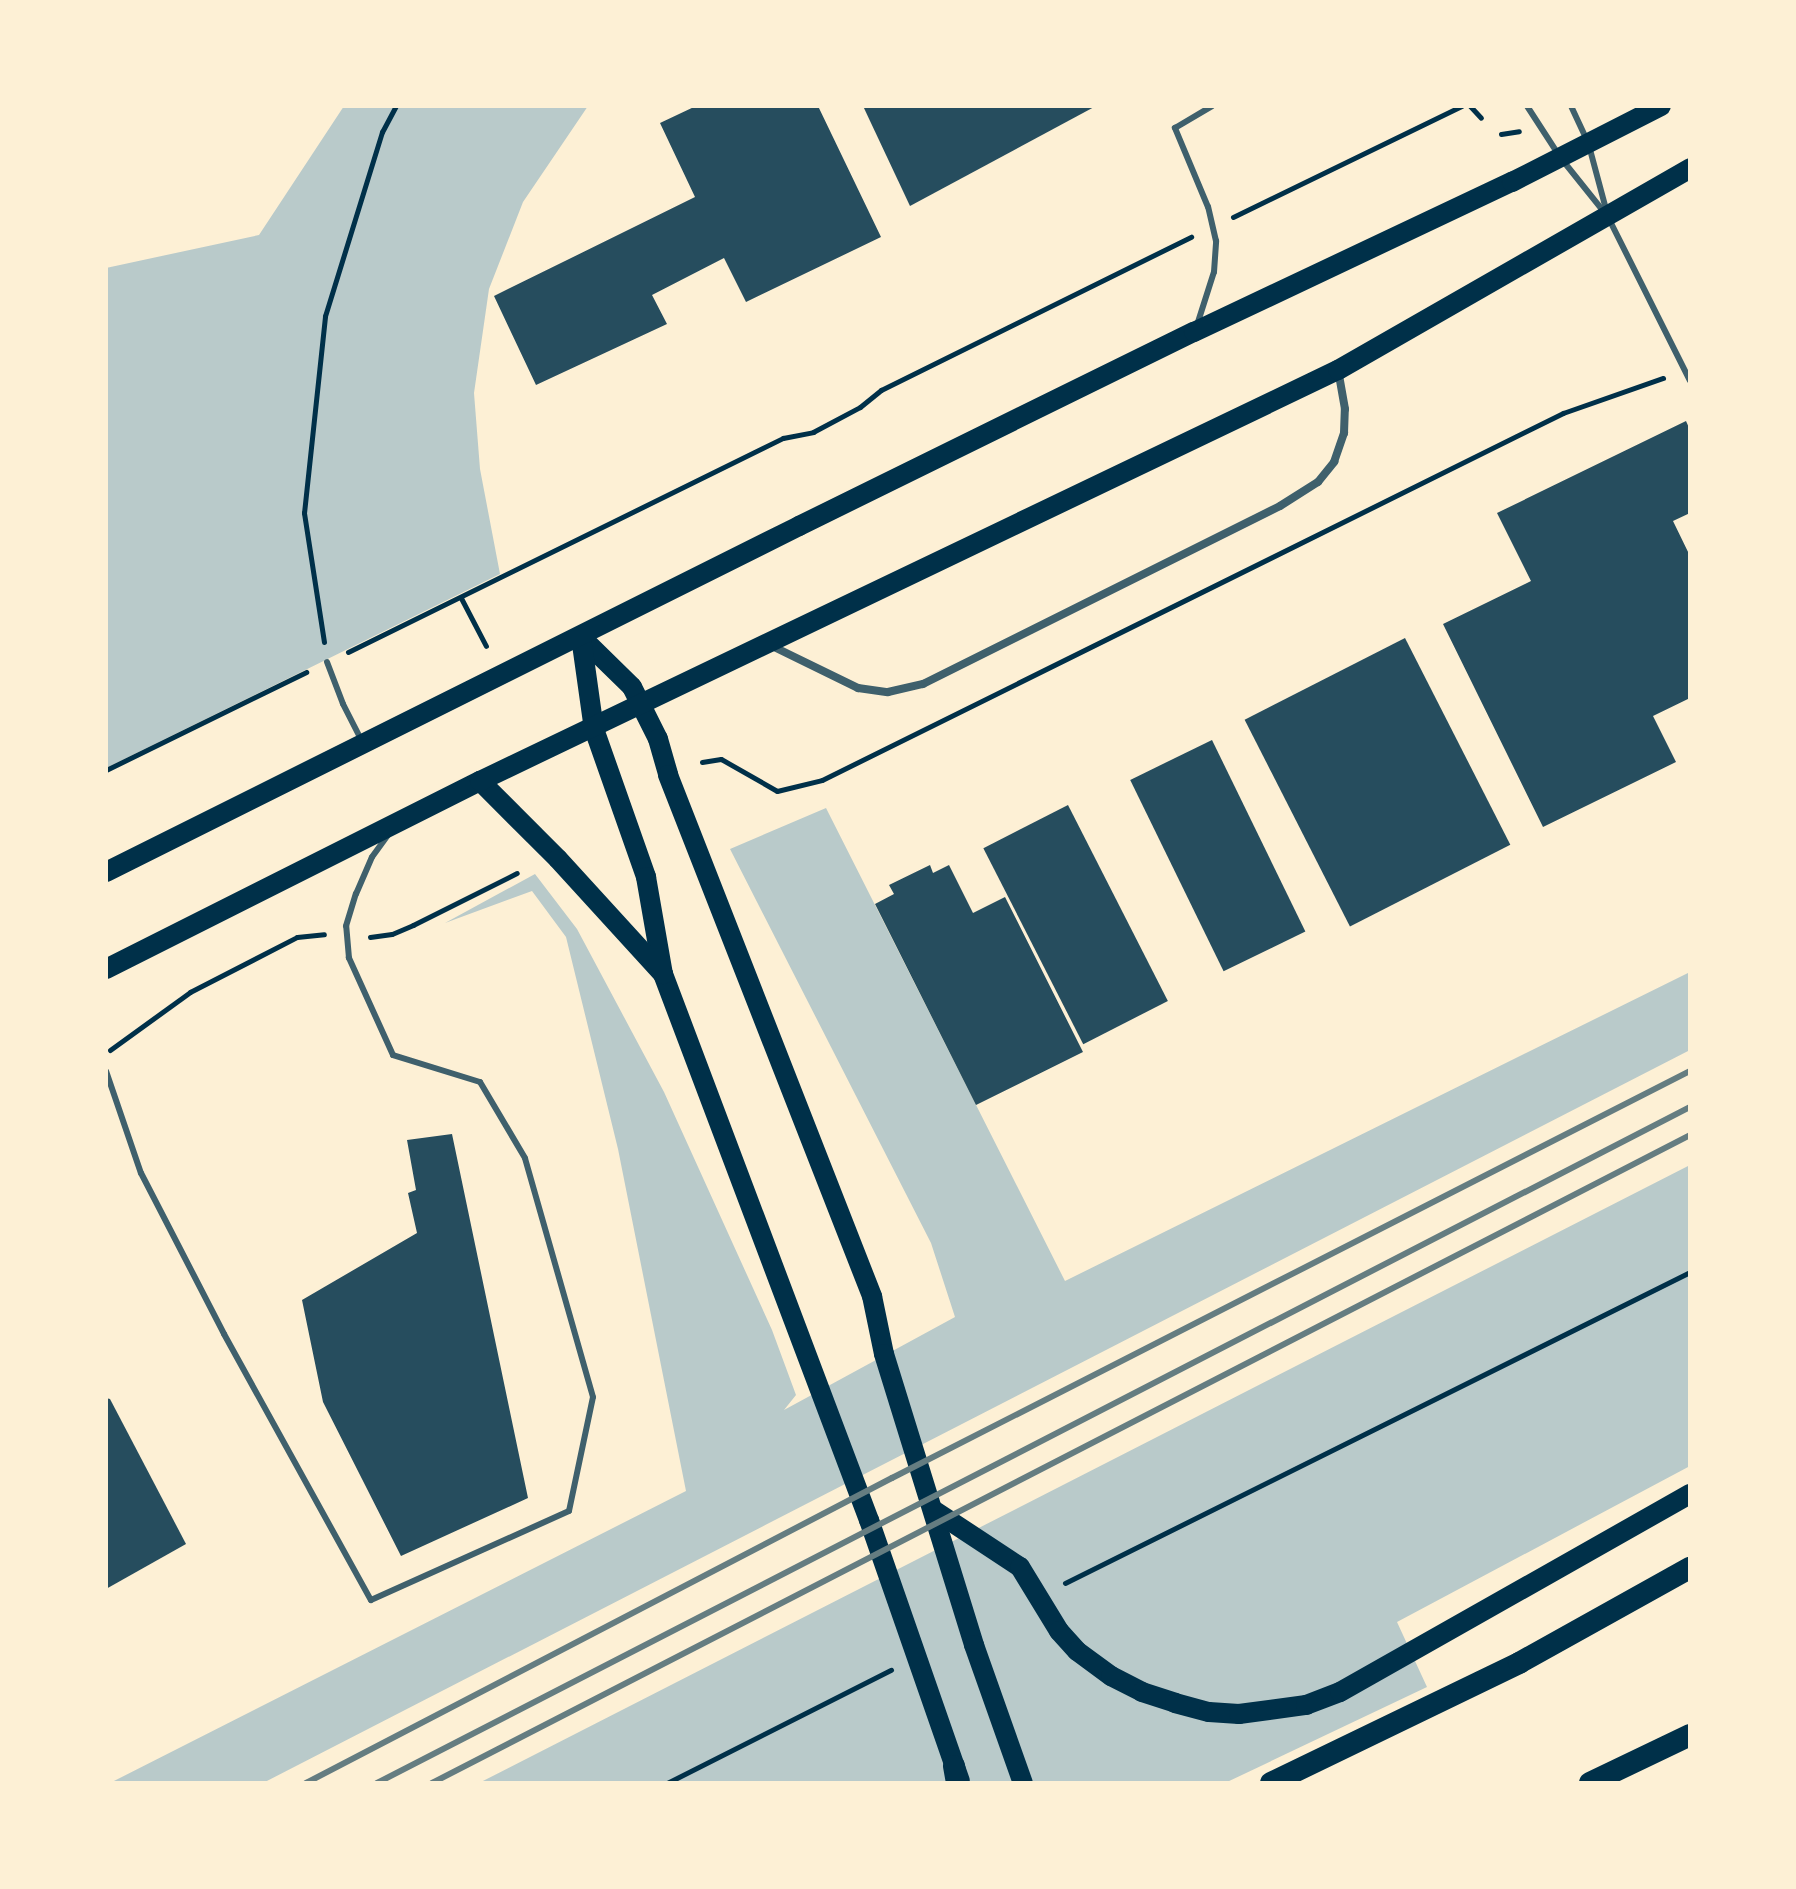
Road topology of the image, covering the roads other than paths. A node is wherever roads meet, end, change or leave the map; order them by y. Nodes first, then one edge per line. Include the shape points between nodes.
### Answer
1 (1212, 106) edge
2 (1527, 106) edge
3 (1571, 106) edge
4 (1661, 106) edge
5 (1588, 142) junction
6 (1560, 157) junction
7 (1690, 168) edge
8 (1608, 217) junction
9 (1194, 332) junction
10 (1338, 370) junction
11 (1690, 381) edge
12 (581, 637) junction
13 (767, 643) junction
14 (327, 662) road end
15 (642, 705) junction
16 (594, 729) junction
17 (364, 744) junction
18 (480, 781) junction
19 (400, 821) junction
20 (106, 872) edge
21 (106, 969) edge
22 (663, 974) junction
23 (106, 1071) edge
24 (1690, 1494) edge
25 (935, 1511) junction
26 (1690, 1568) edge
27 (1690, 1735) edge
28 (958, 1777) edge
29 (1023, 1783) edge
30 (1271, 1783) edge
31 (1590, 1783) edge

1 - 9 lane via 1175,128 1216,241 1214,272
2 - 6 lane
3 - 5 lane
4 - 5 main road
5 - 6 main road
5 - 8 lane
6 - 8 lane
6 - 9 main road
7 - 8 main road
8 - 10 main road
8 - 11 lane
9 - 12 main road
10 - 13 main road
10 - 13 street via 1344,433 1334,462 1318,482 1280,506 923,684 888,692 858,688
12 - 15 main road via 620,672
12 - 16 main road
12 - 17 main road
13 - 15 main road
14 - 17 lane
15 - 16 main road
15 - 25 main road via 872,1296 884,1354
16 - 18 main road
16 - 22 main road via 646,877
17 - 20 main road
18 - 19 main road
18 - 22 main road
19 - 21 main road
19 - 23 lane via 362,876 346,936 356,979 393,1055 480,1082 525,1158 593,1397 569,1511 371,1600 141,1173
22 - 28 main road via 869,1520
24 - 25 main road via 1340,1692 1306,1705 1239,1714 1209,1712 1142,1692 1077,1651 1040,1605 1020,1567
25 - 29 main road via 974,1645
26 - 30 highway via 1519,1663
27 - 31 highway

